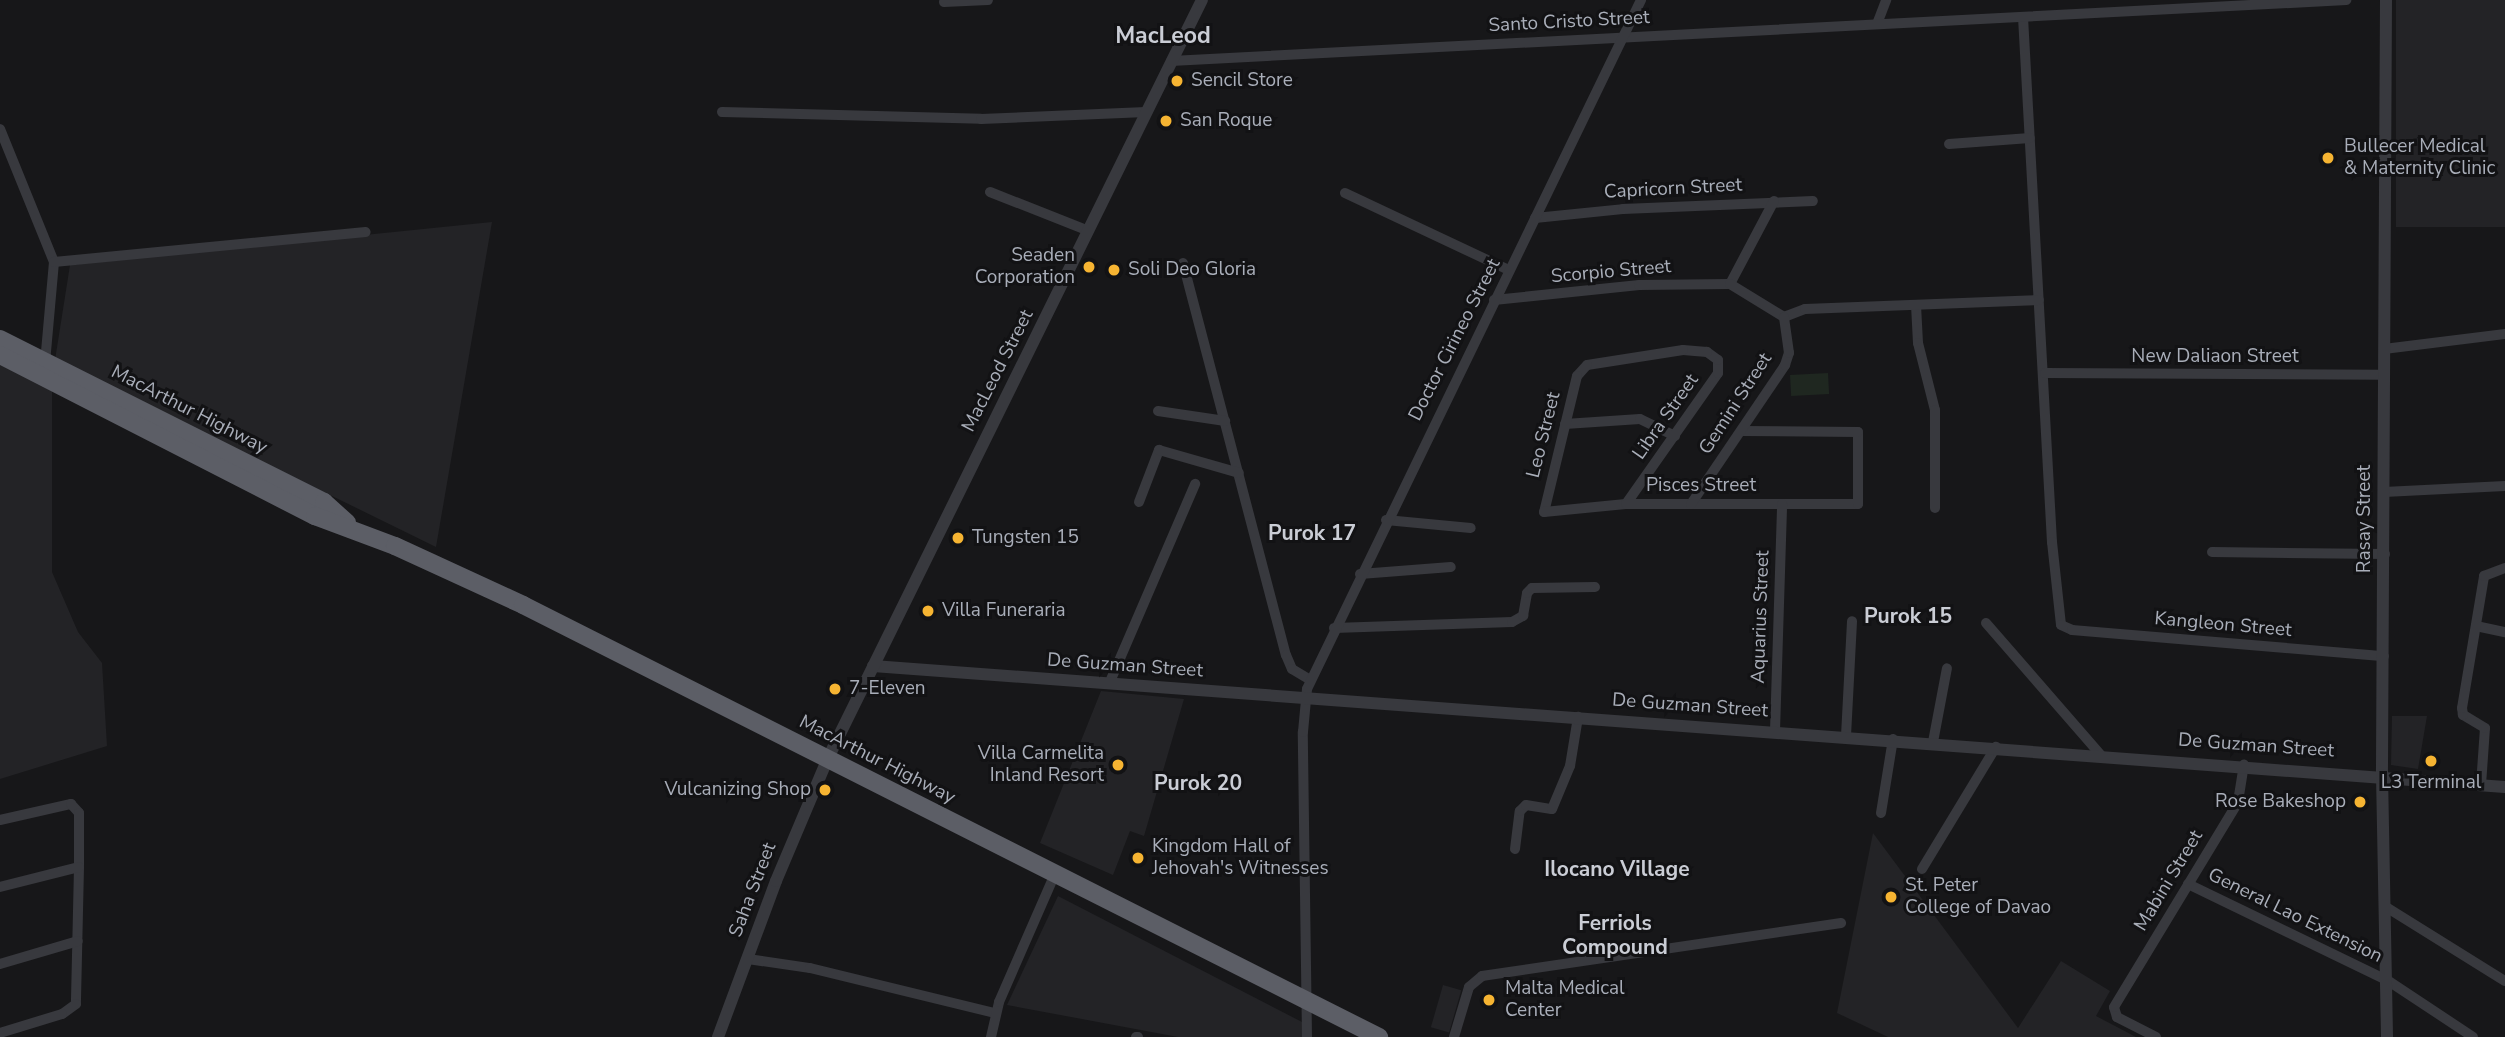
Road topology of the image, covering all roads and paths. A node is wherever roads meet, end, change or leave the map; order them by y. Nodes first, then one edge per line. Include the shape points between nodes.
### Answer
1 (1202, 0) edge
2 (1642, 0) edge
3 (1886, 0) edge
4 (2346, 0) edge
5 (2386, 0) edge
6 (944, 2) dead end
7 (988, 2) edge
8 (2259, 2) edge
9 (2210, 3) edge
10 (2023, 17) junction
11 (1877, 24) junction
12 (1624, 37) junction
13 (1171, 61) junction
14 (1146, 111) junction
15 (722, 112) dead end
16 (0, 129) edge
17 (2030, 138) junction
18 (1949, 144) dead end
19 (990, 192) dead end
20 (1345, 193) dead end
21 (1774, 201) junction
22 (1813, 201) dead end
23 (1535, 218) junction
24 (1089, 231) junction
25 (366, 232) dead end
26 (54, 262) junction
27 (1183, 263) dead end
28 (1510, 270) junction
29 (1730, 284) junction
30 (1494, 300) junction
31 (2039, 300) junction
32 (1916, 305) junction
33 (1784, 317) junction
34 (2505, 334) edge
35 (0, 339) edge
36 (2384, 349) junction
37 (0, 355) edge
38 (45, 362) junction
39 (1582, 368) joint
40 (2045, 373) junction
41 (2384, 375) junction
42 (1157, 411) dead end
43 (1225, 421) junction
44 (1565, 424) junction
45 (1741, 431) junction
46 (1675, 436) junction
47 (1239, 473) junction
48 (1195, 484) dead end
49 (2505, 486) edge
50 (2385, 492) junction
51 (1139, 502) dead end
52 (1626, 504) junction
53 (1691, 504) junction
54 (1782, 504) junction
55 (1935, 508) dead end
56 (1544, 512) joint
57 (1386, 520) junction
58 (352, 528) junction
59 (1471, 528) dead end
60 (2212, 552) dead end
61 (2385, 554) junction
62 (1451, 567) dead end
63 (2505, 568) edge
64 (1360, 574) junction
65 (1595, 587) dead end
66 (1852, 621) dead end
67 (1986, 623) dead end
68 (2476, 626) junction
69 (1334, 628) junction
70 (2505, 632) edge
71 (2384, 656) junction
72 (873, 666) junction
73 (1947, 668) dead end
74 (1310, 680) junction
75 (1109, 684) junction
76 (1304, 698) junction
77 (1578, 717) junction
78 (1775, 731) junction
79 (1846, 736) junction
80 (1893, 739) junction
81 (1933, 742) junction
82 (1996, 747) junction
83 (2100, 754) junction
84 (828, 758) junction
85 (2244, 764) junction
86 (2382, 775) junction
87 (2481, 785) junction
88 (2505, 787) edge
89 (1881, 813) dead end
90 (0, 820) edge
91 (1515, 849) dead end
92 (79, 867) junction
93 (1922, 869) dead end
94 (1055, 874) junction
95 (2188, 884) junction
96 (0, 887) edge
97 (2386, 907) junction
98 (1841, 923) dead end
99 (78, 941) junction
100 (748, 959) junction
101 (0, 964) edge
102 (2387, 980) junction
103 (2505, 981) edge
104 (1307, 1000) junction
105 (995, 1013) junction
106 (0, 1032) edge
107 (718, 1037) edge
108 (990, 1037) edge
109 (1307, 1037) edge
110 (1379, 1037) edge
111 (1454, 1037) edge
112 (2155, 1037) edge
113 (2387, 1037) edge
114 (2473, 1037) edge

1 - 13 street, MacLeod Street
2 - 12 street, Doctor Cirineo Street
3 - 11 street
4 - 8 street, Santo Cristo Street
5 - 36 street, Rasay Street
6 - 7 street
8 - 9 street, Santo Cristo Street
9 - 10 street, Santo Cristo Street
10 - 11 street, Santo Cristo Street
10 - 17 street
11 - 12 street, Santo Cristo Street
12 - 13 street, Santo Cristo Street
12 - 23 street, Doctor Cirineo Street
13 - 14 street, MacLeod Street
14 - 15 street via 993,119
14 - 24 street, MacLeod Street
16 - 26 street
17 - 18 street
17 - 31 street
19 - 24 street
20 - 28 street
21 - 22 street, Capricorn Street
21 - 23 street, Capricorn Street
21 - 29 street
23 - 28 street, Doctor Cirineo Street
24 - 72 street, MacLeod Street
25 - 26 street
26 - 38 street
27 - 43 street
28 - 30 street, Doctor Cirineo Street
29 - 30 street, Scorpio Street via 1604,288
29 - 33 street
30 - 57 street, Doctor Cirineo Street
31 - 32 street
31 - 40 street
32 - 33 street via 1805,309
32 - 55 street via 1918,343 1935,410
33 - 45 street, Gemini Street via 1788,359
34 - 36 street
35 - 38 highway, MacArthur Highway
36 - 41 street, Rasay Street
37 - 58 highway, MacArthur Highway via 316,516
38 - 58 highway, MacArthur Highway via 324,502
39 - 44 street, Leo Street
39 - 46 street, Libra Street via 1592,362 1674,351 1714,355 1718,373
40 - 41 street, New Daliaon Street
40 - 71 street, Kangleon Street via 2052,542 2061,625 2071,630
41 - 50 street, Rasay Street
42 - 43 street
43 - 47 street
44 - 46 street via 1640,419
44 - 56 street, Leo Street
45 - 53 street, Gemini Street
45 - 54 street, Pisces Street via 1858,432 1858,504
46 - 52 street, Libra Street
47 - 51 street via 1159,450
47 - 74 street via 1288,662
48 - 75 street
49 - 50 street
50 - 61 street, Rasay Street
52 - 53 street, Pisces Street
52 - 56 street, Pisces Street
53 - 54 street, Pisces Street
54 - 78 street, Aquarius Street
57 - 59 street
57 - 64 street, Doctor Cirineo Street
58 - 84 highway, MacArthur Highway via 523,605
60 - 61 street
61 - 71 street, Rasay Street
62 - 64 street
63 - 68 street via 2484,576
64 - 69 street, Doctor Cirineo Street
65 - 69 street via 1532,588 1523,616 1512,622
66 - 79 street
67 - 83 street
68 - 70 street
68 - 87 street via 2461,711 2485,728
69 - 74 street, Doctor Cirineo Street
71 - 86 street, Rasay Street
72 - 75 street, De Guzman Street
72 - 84 street, MacLeod Street
73 - 81 street
74 - 76 street, Doctor Cirineo Street
75 - 76 street, De Guzman Street
76 - 77 street, De Guzman Street
76 - 104 street, Doctor Cirineo Street
77 - 78 street, De Guzman Street
77 - 91 street via 1570,766 1552,809 1526,805 1520,811
78 - 79 street, De Guzman Street
79 - 80 street, De Guzman Street
80 - 81 street, De Guzman Street
80 - 89 street
81 - 82 street, De Guzman Street
82 - 83 street, De Guzman Street
82 - 93 street
83 - 85 street, De Guzman Street
84 - 94 highway, MacArthur Highway
84 - 100 street, Saha Street
85 - 86 street, De Guzman Street
85 - 95 street, Mabini Street via 2238,802
86 - 87 street, De Guzman Street
86 - 97 street, Rasay Street
87 - 88 street, De Guzman Street
90 - 92 street via 71,804 79,813
92 - 96 street
92 - 99 street
94 - 104 highway, MacArthur Highway
94 - 105 street
95 - 102 street, General Lao Extension
95 - 112 street, Mabini Street via 2114,1012
97 - 102 street, Rasay Street
97 - 103 street
98 - 111 street via 1482,976 1469,987
99 - 101 street
99 - 106 street via 77,998 72,1008
100 - 105 street via 810,968
100 - 107 street, Saha Street
102 - 113 street, Rasay Street
102 - 114 street, General Lao Extension
104 - 109 street, Doctor Cirineo Street
104 - 110 highway, MacArthur Highway
105 - 108 street

